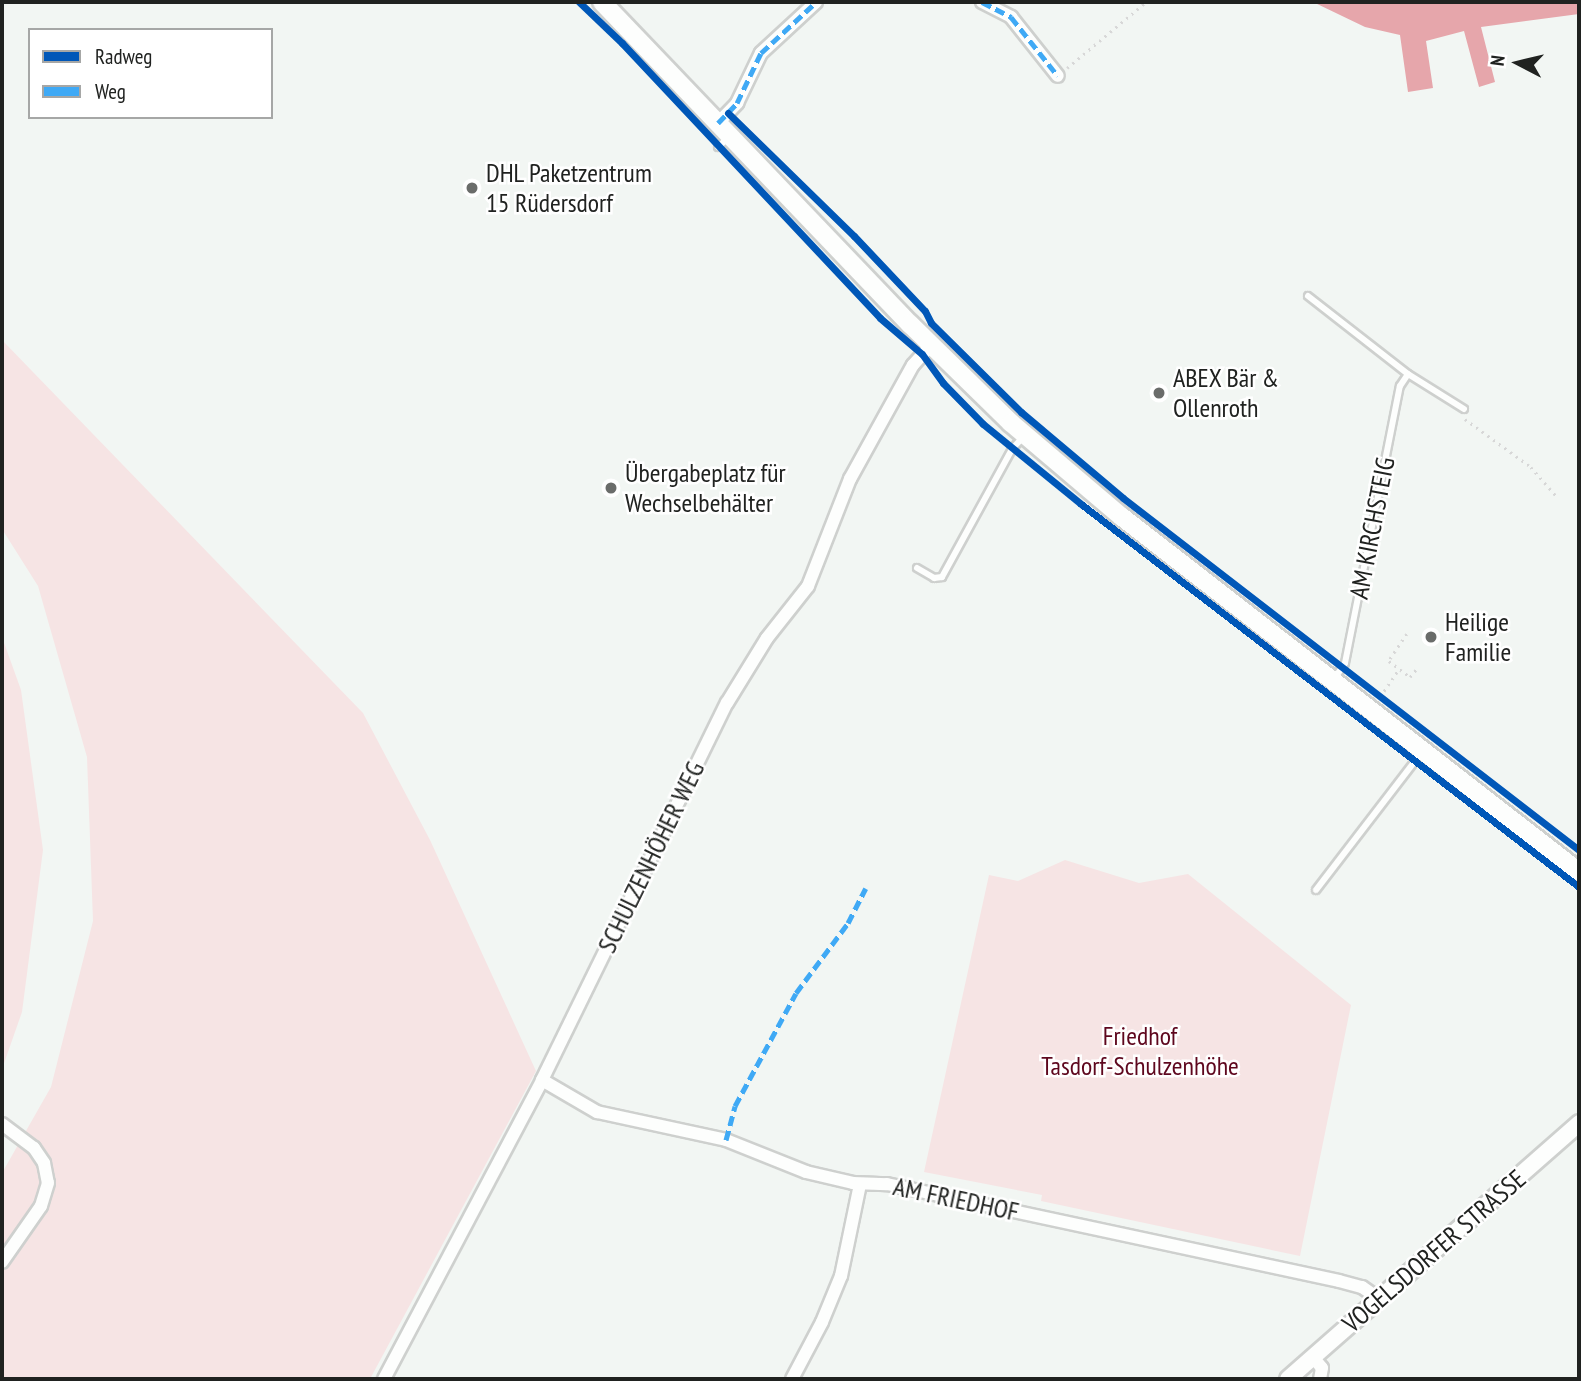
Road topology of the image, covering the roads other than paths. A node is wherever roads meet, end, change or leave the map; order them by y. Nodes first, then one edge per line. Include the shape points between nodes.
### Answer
1 (602, 2) edge
2 (816, 2) edge
3 (982, 2) edge
4 (1058, 76) road end
5 (722, 136) junction
6 (1308, 296) dead end
7 (931, 345) junction
8 (1408, 374) junction
9 (1464, 409) dead end
10 (1025, 435) junction
11 (917, 568) dead end
12 (1332, 681) junction
13 (1422, 751) junction
14 (1579, 872) edge
15 (1316, 890) dead end
16 (542, 1080) junction
17 (1579, 1123) edge
18 (2, 1124) edge
19 (860, 1184) junction
20 (2, 1262) edge
21 (1378, 1298) junction
22 (1313, 1357) junction
23 (384, 1379) edge
24 (792, 1379) edge
25 (1288, 1379) edge
26 (1320, 1379) edge

1 - 5 main road
2 - 5 street via 761,53
3 - 4 street via 1011,17
5 - 7 main road
6 - 8 lane
7 - 10 main road
7 - 16 street, SCHULZENHÖHER WEG via 913,365 850,479 808,586 767,638 727,703
8 - 9 lane
8 - 12 lane, AM KIRCHSTEIG via 1400,386 1345,663
10 - 11 lane via 1012,449 942,577 934,578
10 - 12 main road
12 - 13 main road
13 - 14 main road
13 - 15 lane
16 - 19 street, AM FRIEDHOF via 597,1112 726,1140 806,1172
16 - 23 street, SCHULZENHÖHER WEG
17 - 21 street, VOGELSDORFER STRASSE
18 - 20 street via 34,1147 44,1163 48,1183 41,1206
19 - 21 street, AM FRIEDHOF via 887,1184 1339,1281 1362,1287
19 - 24 street via 841,1276
21 - 22 street, VOGELSDORFER STRASSE
22 - 25 street, VOGELSDORFER STRASSE
22 - 26 street via 1322,1368

